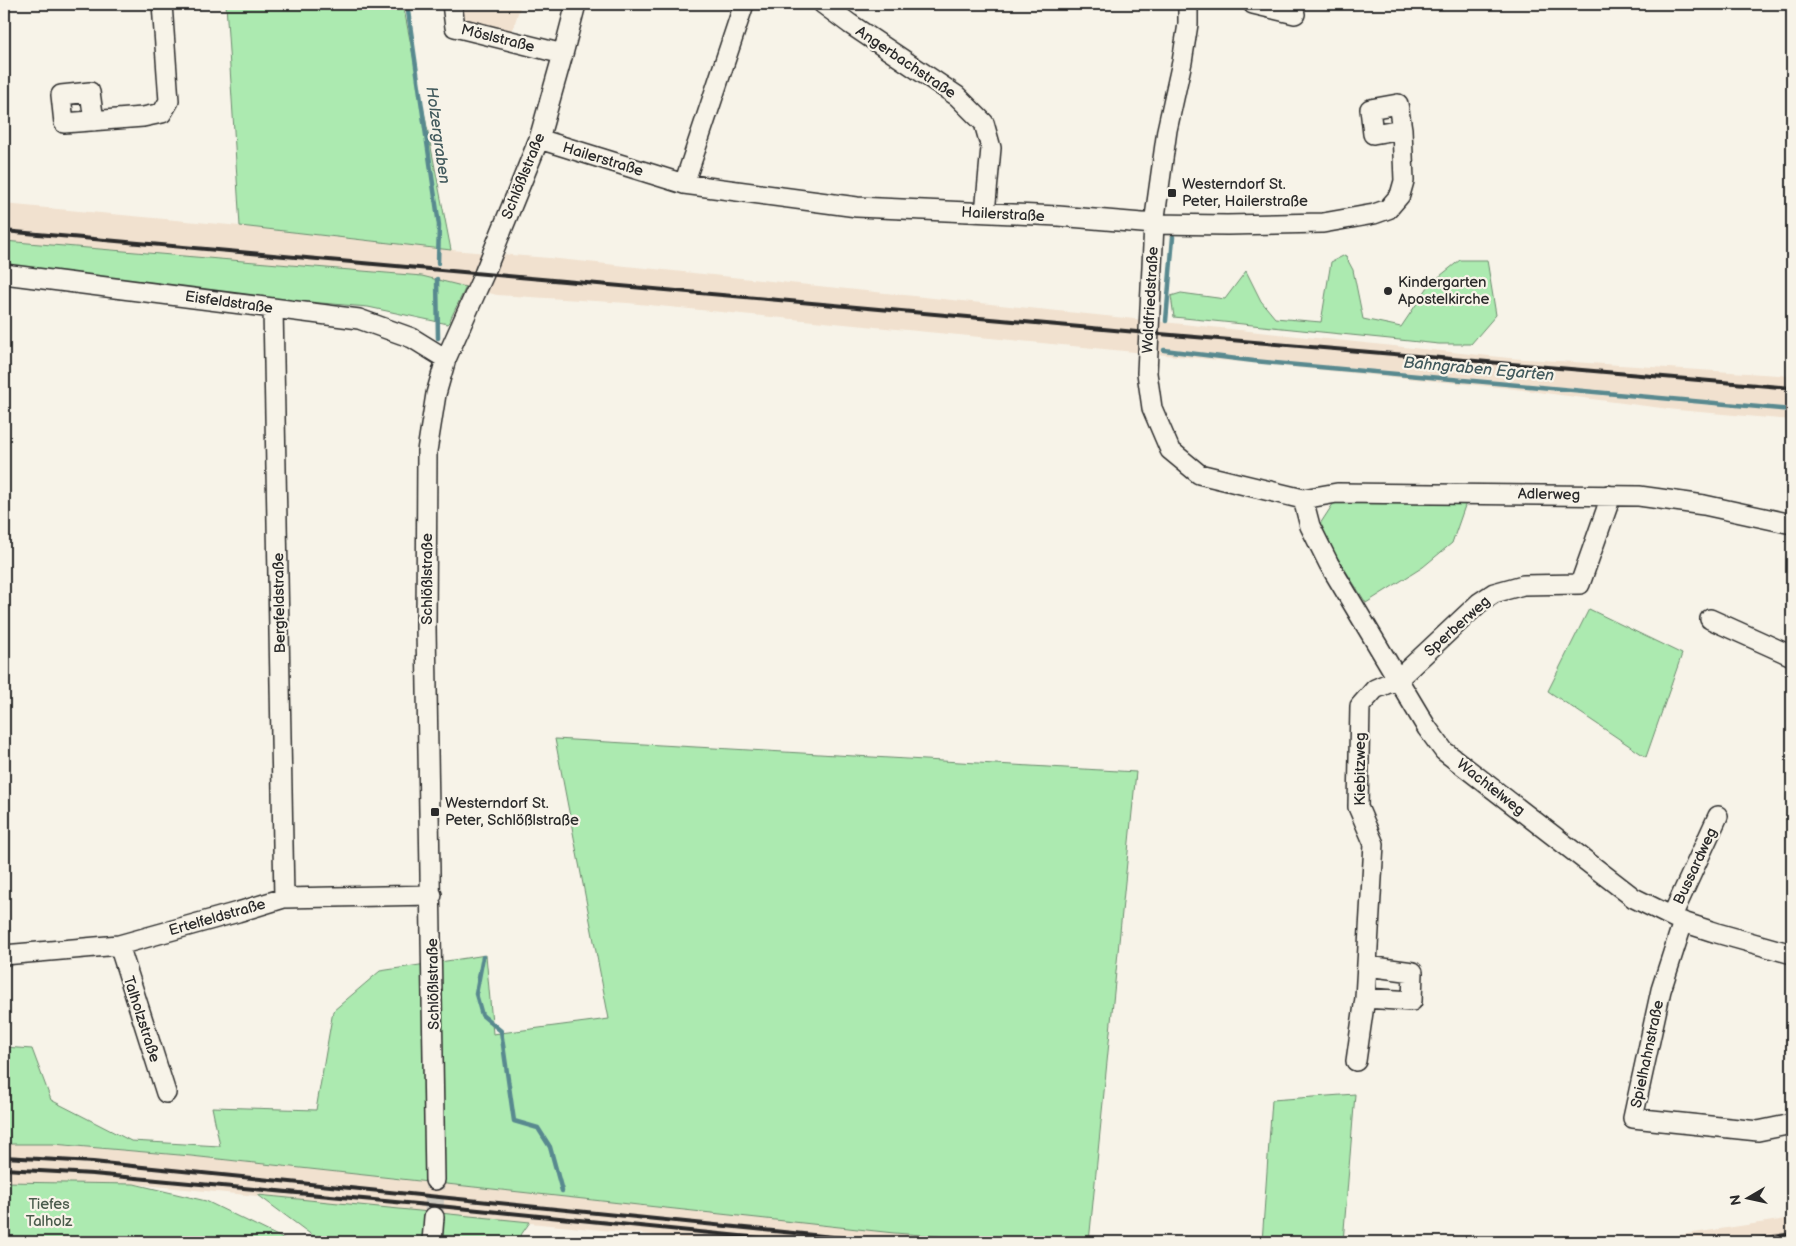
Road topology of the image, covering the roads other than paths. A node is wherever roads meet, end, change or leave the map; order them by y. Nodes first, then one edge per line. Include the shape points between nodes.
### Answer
1 (162, 4) edge
2 (452, 4) edge
3 (576, 4) edge
4 (744, 4) edge
5 (823, 4) edge
6 (1188, 4) edge
7 (1253, 4) edge
8 (1295, 14) dead end
9 (564, 54) junction
10 (94, 121) dead end
11 (1402, 129) dead end
12 (539, 139) junction
13 (684, 184) junction
14 (986, 213) junction
15 (1154, 224) junction
16 (4, 274) edge
17 (273, 308) junction
18 (446, 360) junction
19 (1608, 495) junction
20 (1303, 498) junction
21 (1792, 524) edge
22 (1710, 619) dead end
23 (1792, 656) edge
24 (1398, 679) junction
25 (1718, 816) dead end
26 (432, 895) junction
27 (284, 898) junction
28 (1677, 919) junction
29 (119, 945) junction
30 (1792, 954) edge
31 (4, 955) edge
32 (1367, 966) junction
33 (1365, 998) junction
34 (1356, 1061) dead end
35 (166, 1093) dead end
36 (1792, 1124) edge
37 (435, 1180) tunnel mouth
38 (434, 1217) tunnel mouth
39 (432, 1242) edge

1 - 10 street via 169,101 162,113
2 - 9 street, Möslstraße via 454,28
3 - 9 street, Schlößlstraße
4 - 13 street
5 - 14 street, Angerbachstraße via 957,96 984,124 990,148
6 - 15 street, Waldfriedstraße via 1188,24 1166,130
7 - 8 street
9 - 12 street, Schlößlstraße
11 - 15 street, Hailerstraße via 1404,181 1400,195 1388,209 1322,223
12 - 13 street, Hailerstraße
12 - 18 street, Schlößlstraße
13 - 14 street, Hailerstraße via 857,207
14 - 15 street, Hailerstraße
15 - 20 street, Waldfriedstraße via 1147,373 1152,408 1170,450 1199,474
16 - 17 street, Eisfeldstraße
17 - 18 street, Eisfeldstraße via 360,319 412,338
17 - 27 street, Bergfeldstraße
18 - 26 street, Schlößlstraße via 436,394 428,451 426,628
19 - 20 street, Adlerweg via 1337,494
19 - 21 street, Adlerweg via 1654,497
19 - 24 street, Sperberweg via 1608,505 1580,584 1523,585 1494,593 1479,603
20 - 24 street, Wachtelweg via 1310,526 1329,564
22 - 23 street
24 - 28 street, Wachtelweg via 1444,751 1634,898
24 - 32 street, Kiebitzweg via 1375,688 1360,706 1358,807 1374,844
25 - 28 street, Bussardweg
26 - 27 street, Ertelfeldstraße
26 - 37 street, Schlößlstraße
27 - 29 street, Ertelfeldstraße
28 - 30 street, Wachtelweg
28 - 36 street, Spielhahnstraße via 1633,1118 1758,1131
29 - 31 street, Ertelfeldstraße
29 - 35 street, Talholzstraße
32 - 33 street, Kiebitzweg
32 - 33 street via 1413,972 1412,1001
33 - 34 street, Kiebitzweg
38 - 39 street

